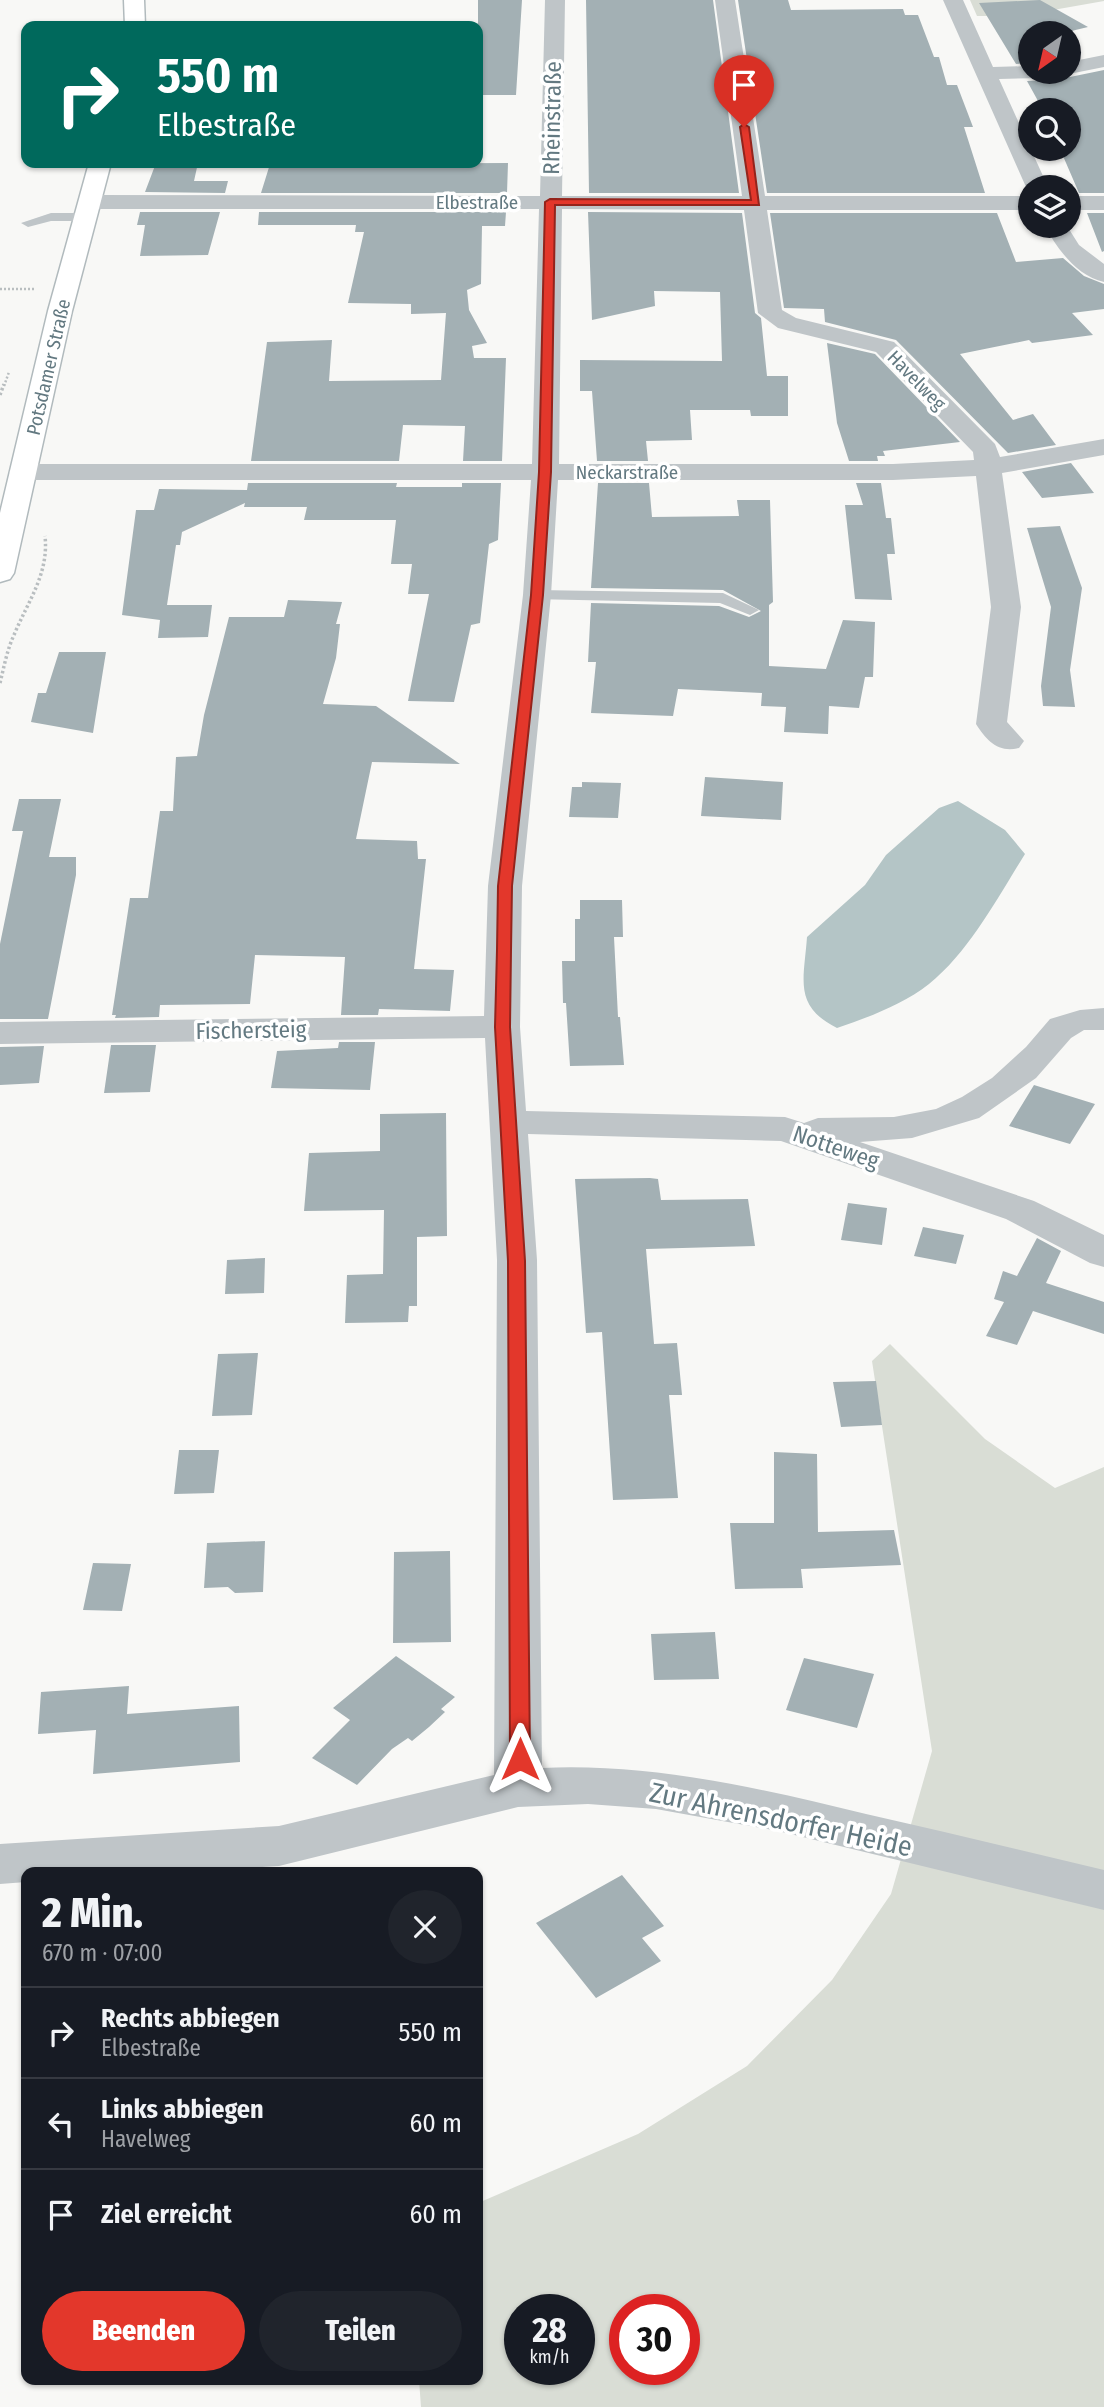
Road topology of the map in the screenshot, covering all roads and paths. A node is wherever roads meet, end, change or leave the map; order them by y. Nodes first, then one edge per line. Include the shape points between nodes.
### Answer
1 (134, 0) edge
2 (555, 0) edge
3 (725, 0) edge
4 (953, 0) edge
5 (136, 21) edge
6 (1104, 61) edge
7 (1082, 65) edge
8 (1018, 72) edge
9 (988, 73) junction
10 (99, 168) edge
11 (1032, 175) edge
12 (550, 202) junction
13 (1104, 202) edge
14 (756, 203) junction
15 (1018, 203) edge
16 (1081, 203) edge
17 (88, 210) junction
18 (28, 223) dead end
19 (1063, 238) edge
20 (1104, 275) edge
21 (0, 289) edge
22 (36, 289) dead end
23 (1091, 450) edge
24 (1104, 461) edge
25 (988, 467) junction
26 (23, 472) junction
27 (545, 472) junction
28 (8, 501) edge
29 (0, 573) edge
30 (537, 595) junction
31 (750, 610) dead end
32 (1008, 741) dead end
33 (1104, 1019) edge
34 (502, 1027) junction
35 (0, 1033) edge
36 (508, 1122) junction
37 (785, 1129) junction
38 (1104, 1254) edge
39 (519, 1788) junction
40 (0, 1864) edge
41 (1104, 1890) edge

1 - 5 main road
2 - 12 street, Rheinstraße
3 - 14 street, Havelweg
4 - 9 street
6 - 7 street
8 - 9 street
9 - 11 street
10 - 17 main road, Potsdamer Straße
12 - 14 street, Elbestraße
12 - 17 street, Elbestraße
12 - 27 street, Rheinstraße
13 - 16 street
14 - 15 street, Elbestraße
14 - 25 street, Havelweg via 770,313 787,323 885,347 986,450
17 - 18 lane
17 - 26 main road, Potsdamer Straße
19 - 20 street via 1070,249
21 - 22 path
23 - 24 street
23 - 25 street, Neckarstraße
25 - 27 street, Neckarstraße via 893,472
25 - 32 street, Havelweg via 1006,607 991,724
26 - 27 street, Neckarstraße
26 - 28 main road, Potsdamer Straße
27 - 30 street, Rheinstraße
28 - 29 main road, Potsdamer Straße
30 - 31 lane via 723,598
30 - 34 street, Rheinstraße via 505,886
33 - 37 street via 1086,1018 1057,1030 1027,1067 967,1110 930,1123 860,1131
34 - 35 street, Fischersteig
34 - 36 street, Rheinstraße
36 - 37 street, Notteweg
36 - 39 street, Rheinstraße via 517,1261
37 - 38 street, Notteweg via 1020,1210
39 - 40 street, Zur Ahrensdorfer Heide via 279,1846
39 - 41 street, Zur Ahrensdorfer Heide via 588,1784 656,1790 778,1812

